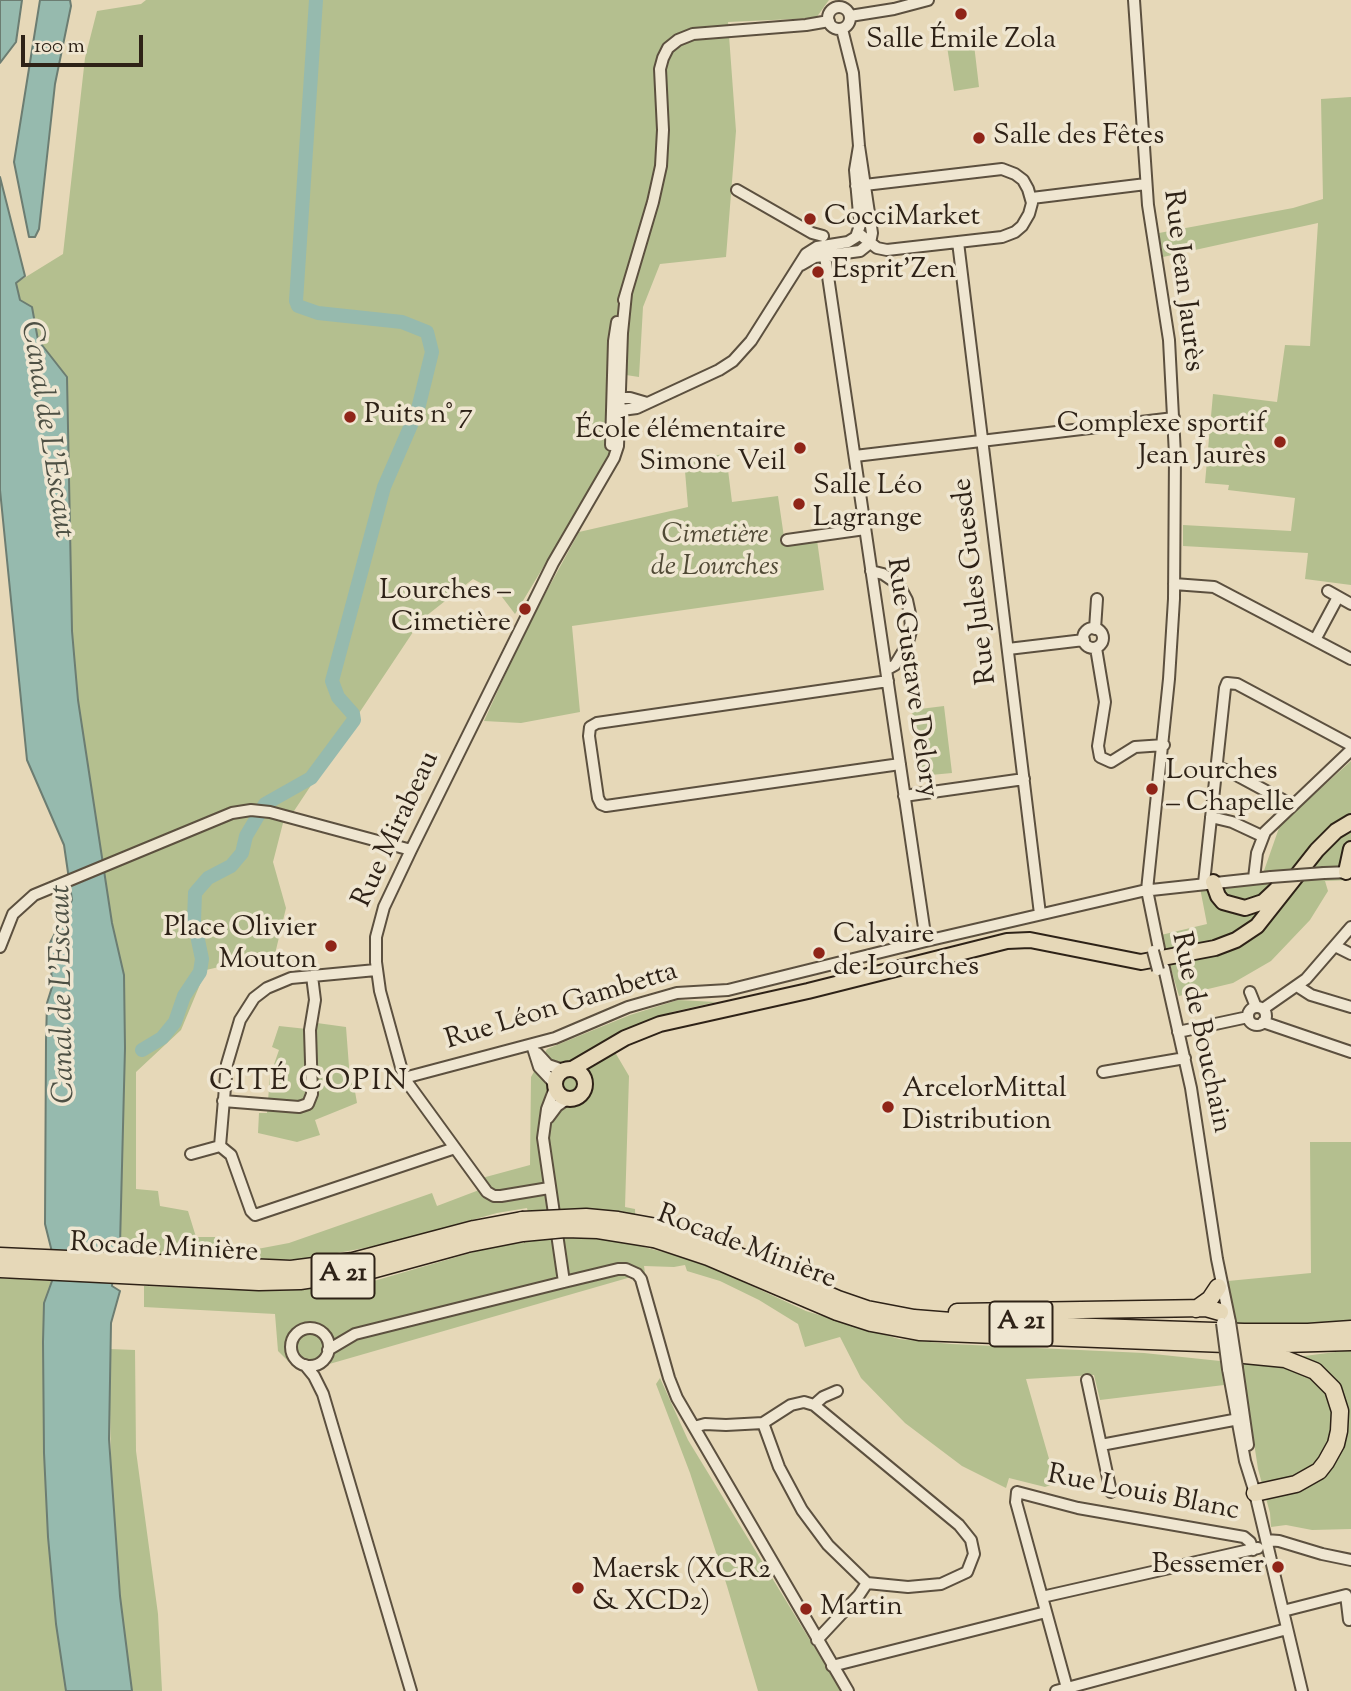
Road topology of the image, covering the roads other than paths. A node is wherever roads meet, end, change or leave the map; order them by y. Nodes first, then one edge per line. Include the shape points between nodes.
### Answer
1 (928, 0) edge
2 (1134, 0) edge
3 (837, 4) edge
4 (850, 16) junction
5 (829, 21) junction
6 (842, 29) junction
7 (1146, 184) junction
8 (861, 185) junction
9 (737, 190) dead end
10 (1031, 198) junction
11 (858, 233) junction
12 (958, 242) junction
13 (870, 243) junction
14 (824, 246) junction
15 (616, 398) junction
16 (647, 403) junction
17 (615, 411) junction
18 (1174, 418) junction
19 (982, 442) junction
20 (855, 456) junction
21 (865, 529) junction
22 (787, 540) dead end
23 (872, 571) junction
24 (1174, 584) junction
25 (1097, 599) dead end
26 (1351, 604) edge
27 (1094, 629) junction
28 (1084, 640) junction
29 (1315, 640) junction
30 (1096, 648) junction
31 (1008, 649) junction
32 (1351, 659) edge
33 (887, 675) junction
34 (1164, 745) junction
35 (1351, 747) edge
36 (900, 764) junction
37 (1216, 767) junction
38 (1024, 779) junction
39 (904, 796) junction
40 (1292, 805) junction
41 (1351, 813) edge
42 (1211, 817) junction
43 (1351, 822) edge
44 (1262, 836) junction
45 (1351, 849) edge
46 (411, 850) junction
47 (1348, 872) edge
48 (1254, 878) junction
49 (1209, 883) junction
50 (1144, 890) junction
51 (1040, 914) junction
52 (1351, 928) edge
53 (926, 941) junction
54 (1335, 946) junction
55 (0, 947) edge
56 (1351, 954) edge
57 (376, 970) junction
58 (312, 976) junction
59 (1297, 986) junction
60 (1250, 992) dead end
61 (1351, 1007) edge
62 (1256, 1011) junction
63 (1178, 1032) junction
64 (532, 1045) junction
65 (608, 1048) junction
66 (1351, 1052) edge
67 (1185, 1058) junction
68 (567, 1070) junction
69 (1103, 1072) dead end
70 (404, 1078) junction
71 (585, 1081) junction
72 (555, 1086) junction
73 (567, 1098) junction
74 (223, 1101) junction
75 (544, 1128) junction
76 (220, 1146) junction
77 (455, 1148) junction
78 (191, 1154) dead end
79 (550, 1188) junction
80 (655, 1233) junction
81 (0, 1256) edge
82 (1217, 1259) junction
83 (0, 1269) edge
84 (159, 1271) junction
85 (564, 1282) junction
86 (1218, 1287) junction
87 (824, 1293) junction
88 (1196, 1308) junction
89 (1225, 1319) junction
90 (1351, 1329) edge
91 (321, 1332) junction
92 (355, 1334) junction
93 (1351, 1342) edge
94 (1181, 1343) junction
95 (328, 1350) junction
96 (323, 1361) junction
97 (305, 1365) junction
98 (1087, 1380) dead end
99 (838, 1391) dead end
100 (323, 1394) junction
101 (814, 1405) junction
102 (1240, 1419) junction
103 (763, 1423) junction
104 (694, 1427) junction
105 (1101, 1445) junction
106 (1111, 1492) dead end
107 (1255, 1493) junction
108 (1267, 1543) junction
109 (1253, 1550) junction
110 (1351, 1560) edge
111 (867, 1583) junction
112 (1042, 1597) junction
113 (1283, 1611) junction
114 (1046, 1612) junction
115 (1349, 1620) edge
116 (1287, 1629) junction
117 (817, 1640) junction
118 (832, 1666) junction
119 (1061, 1690) edge
120 (411, 1691) edge
121 (848, 1691) edge
122 (1302, 1691) edge

1 - 4 street
2 - 7 street, Rue Jean Jaurès
3 - 4 street
3 - 5 street
4 - 6 street
5 - 6 street
5 - 15 street, Rue Mirabeau via 693,34 668,48 660,69 661,166 626,294
6 - 8 street via 853,73
7 - 10 street
7 - 18 street, Rue Jean Jaurès via 1169,340
8 - 10 street via 1002,169 1019,176
8 - 11 street
8 - 13 street via 872,233
9 - 14 street via 812,233
10 - 12 street via 1027,219 1015,232
11 - 13 street
11 - 14 street via 848,242
12 - 13 street via 887,250
12 - 19 street, Rue Jules Guesde
13 - 14 street via 860,251
14 - 16 street via 796,269 737,357
14 - 20 street, Rue Gustave Delory
15 - 16 street
15 - 17 street, Rue Mirabeau
16 - 17 street
17 - 46 street, Rue Mirabeau via 607,470 552,563
18 - 19 street
18 - 24 street, Rue Jean Jaurès
19 - 20 street
19 - 31 street, Rue Jules Guesde
20 - 21 street, Rue Gustave Delory
21 - 22 street
21 - 23 street, Rue Gustave Delory
23 - 33 street, Rue Gustave Delory
23 - 33 street via 899,585 910,614 907,645
24 - 29 street via 1214,587
24 - 34 street, Rue Jean Jaurès
25 - 27 street
26 - 29 street via 1333,594
27 - 28 street
27 - 30 street via 1103,636
28 - 30 street
28 - 31 street
29 - 32 street
30 - 34 street via 1105,702 1100,757 1111,762 1135,747
31 - 38 street, Rue Jules Guesde
33 - 36 street, Rue Gustave Delory
33 - 36 street via 597,723 589,730 590,748 598,798 606,806
34 - 50 street, Rue Jean Jaurès
35 - 37 street via 1229,682 1224,688
35 - 40 street
36 - 39 street, Rue Gustave Delory
37 - 40 street
37 - 42 street
38 - 39 street
38 - 51 street, Rue Jules Guesde
39 - 53 street, Rue Gustave Delory
40 - 44 street
41 - 49 main road via 1315,838 1279,888 1258,905 1226,904
42 - 44 street
42 - 49 street
43 - 65 main road via 1322,844 1257,926 1215,948 1135,962 1030,940 1007,941 660,1024
44 - 48 street
45 - 47 main road
46 - 55 street via 270,812 251,810 224,816 34,895 17,909
46 - 57 street, Rue Mirabeau via 378,925
47 - 48 street, Rue Léon Gambetta, bridge
48 - 49 street, Rue Léon Gambetta
49 - 50 street, Rue Léon Gambetta
50 - 51 street, Rue Léon Gambetta
50 - 63 street, Rue de Bouchain
51 - 53 street, Rue Léon Gambetta
52 - 54 street
53 - 64 street, Rue Léon Gambetta via 728,990 682,992 633,1005
54 - 56 street
54 - 59 street
57 - 58 street
57 - 70 street, Rue Mirabeau
58 - 74 street via 280,982 250,1003 230,1050
58 - 74 street via 315,1000 308,1104
59 - 61 street
59 - 62 street
60 - 62 street
62 - 63 street
62 - 66 street via 1266,1016 1263,1022
63 - 67 street, Rue de Bouchain
64 - 68 street via 545,1063
64 - 70 street, Rue Léon Gambetta
64 - 72 street via 539,1067
65 - 68 main road
65 - 71 main road
67 - 69 street
67 - 82 street, Rue de Bouchain
68 - 71 main road via 580,1073
68 - 72 main road via 558,1075
70 - 77 street, Rue Mirabeau
71 - 73 main road via 580,1095
72 - 73 main road
72 - 75 street
73 - 75 street
74 - 76 street
75 - 79 street
76 - 77 street via 231,1155 256,1215
76 - 78 street
77 - 79 street, Rue Mirabeau via 494,1196
79 - 85 street
80 - 84 highway, Rocade Minière / A 21, bridge via 594,1217 474,1229 322,1266
80 - 87 highway, Rocade Minière / A 21 via 723,1249
80 - 94 highway, Rocade Minière / A 21 via 837,1312 895,1328 949,1335
81 - 84 highway, Rocade Minière / A 21
82 - 86 street
82 - 89 street
83 - 84 highway, Rocade Minière / A 21
85 - 92 street
85 - 104 street via 618,1269 633,1271 641,1279 671,1385
86 - 88 highway
86 - 89 street
87 - 88 highway via 929,1312
87 - 90 highway, Rocade Minière / A 21 via 883,1312 961,1322 1244,1332
88 - 89 highway via 1211,1309
89 - 102 street, bridge
91 - 92 street
91 - 95 street
91 - 97 street via 306,1328 292,1340 293,1356
92 - 95 street
93 - 94 highway, Rocade Minière / A 21 via 1298,1346
94 - 107 highway via 1194,1350 1298,1363 1320,1375 1335,1393 1339,1431 1322,1467 1296,1484
95 - 96 street
96 - 97 street
96 - 100 street
97 - 100 street
98 - 105 street
99 - 101 street
100 - 120 street
101 - 103 street via 791,1405
101 - 111 street via 959,1525 971,1540 972,1564 963,1575 920,1587
102 - 105 street
102 - 107 street
103 - 104 street
103 - 111 street via 802,1510 828,1545
104 - 117 street
105 - 106 street
107 - 108 street
108 - 109 street
108 - 110 street via 1279,1541
108 - 113 street
109 - 112 street
109 - 112 street, Rue Louis Blanc via 1244,1537 1078,1508 1017,1492
111 - 117 street
112 - 114 street
113 - 115 street via 1346,1595
113 - 116 street
114 - 118 street
114 - 119 street
116 - 119 street
116 - 122 street
117 - 118 street
118 - 121 street

